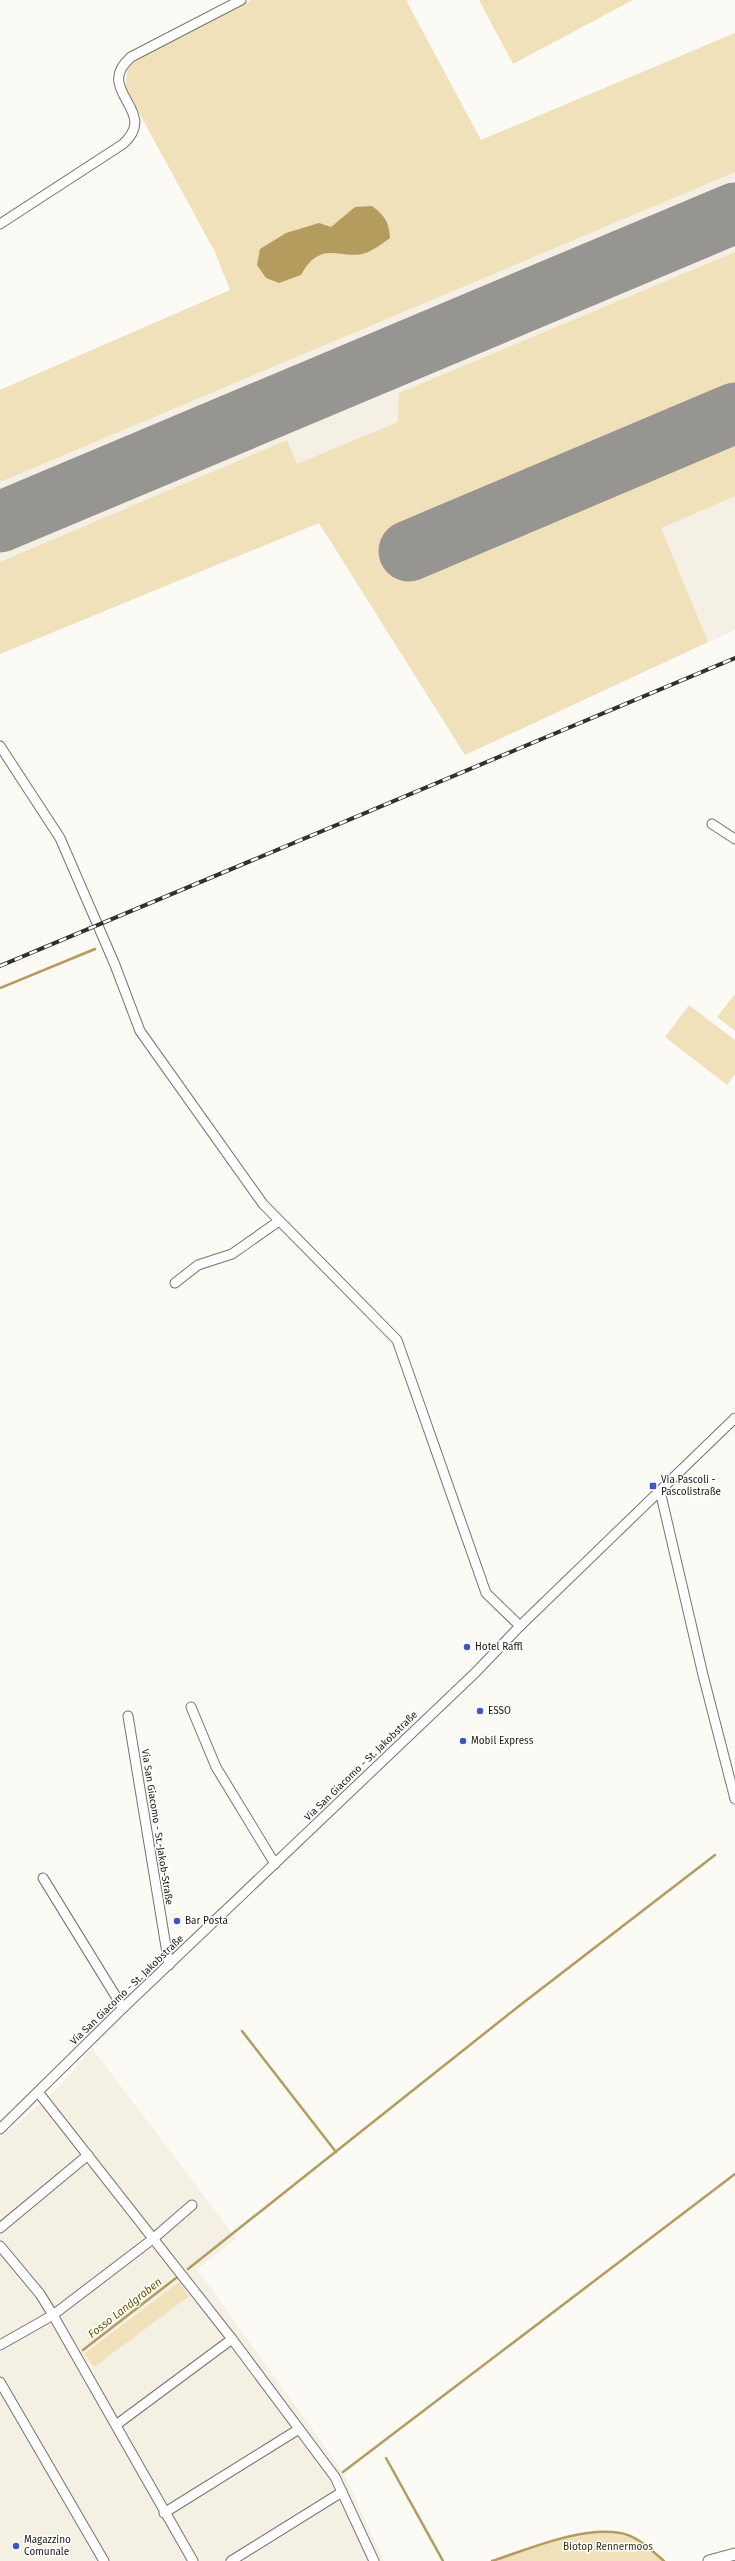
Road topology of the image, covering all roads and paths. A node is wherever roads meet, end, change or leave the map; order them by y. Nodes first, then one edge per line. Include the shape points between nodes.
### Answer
1 (241, 0) edge
2 (0, 224) edge
3 (0, 746) edge
4 (712, 824) dead end
5 (735, 839) edge
6 (279, 1220) junction
7 (175, 1283) dead end
8 (735, 1418) edge
9 (660, 1491) junction
10 (520, 1626) junction
11 (191, 1707) dead end
12 (128, 1716) dead end
13 (735, 1798) edge
14 (275, 1864) junction
15 (43, 1878) dead end
16 (169, 1965) junction
17 (123, 2008) junction
18 (38, 2092) junction
19 (0, 2129) edge
20 (88, 2155) junction
21 (192, 2205) dead end
22 (0, 2228) edge
23 (154, 2238) junction
24 (0, 2246) edge
25 (53, 2315) junction
26 (232, 2339) junction
27 (0, 2345) edge
28 (0, 2382) edge
29 (116, 2425) junction
30 (299, 2429) junction
31 (342, 2492) junction
32 (164, 2513) junction
33 (735, 2554) edge
34 (104, 2561) edge
35 (193, 2561) edge
36 (231, 2561) edge
37 (374, 2561) edge
38 (709, 2561) edge

1 - 2 street via 131,57 122,66 118,76 120,87 136,123 133,134 123,144
3 - 6 street via 60,838 115,965 140,1031 263,1204
4 - 5 street
6 - 7 street via 232,1254 198,1265
6 - 10 street via 396,1340 486,1593
8 - 9 street, Via San Giacomo - St. Jakobstraße
9 - 10 street, Via San Giacomo - St. Jakobstraße
9 - 13 street
10 - 14 street, Via San Giacomo - St. Jakobstraße
11 - 14 street via 216,1766
12 - 16 street, Via San Giacomo - St.-Jakob-Straße
14 - 16 street, Via San Giacomo - St. Jakobstraße
15 - 17 street
16 - 17 street, Via San Giacomo - St. Jakobstraße
17 - 18 street, Via San Giacomo - St. Jakobstraße
18 - 19 street, Via San Giacomo - St. Jakobstraße
18 - 20 street
20 - 22 street
20 - 23 street
21 - 23 street
23 - 25 street
23 - 26 street
24 - 25 street via 40,2294
25 - 27 street
25 - 29 street
26 - 29 street
26 - 30 street
28 - 34 street
29 - 32 street
30 - 31 street via 335,2477
30 - 32 street
31 - 36 street
31 - 37 street
32 - 35 street
33 - 38 main road

